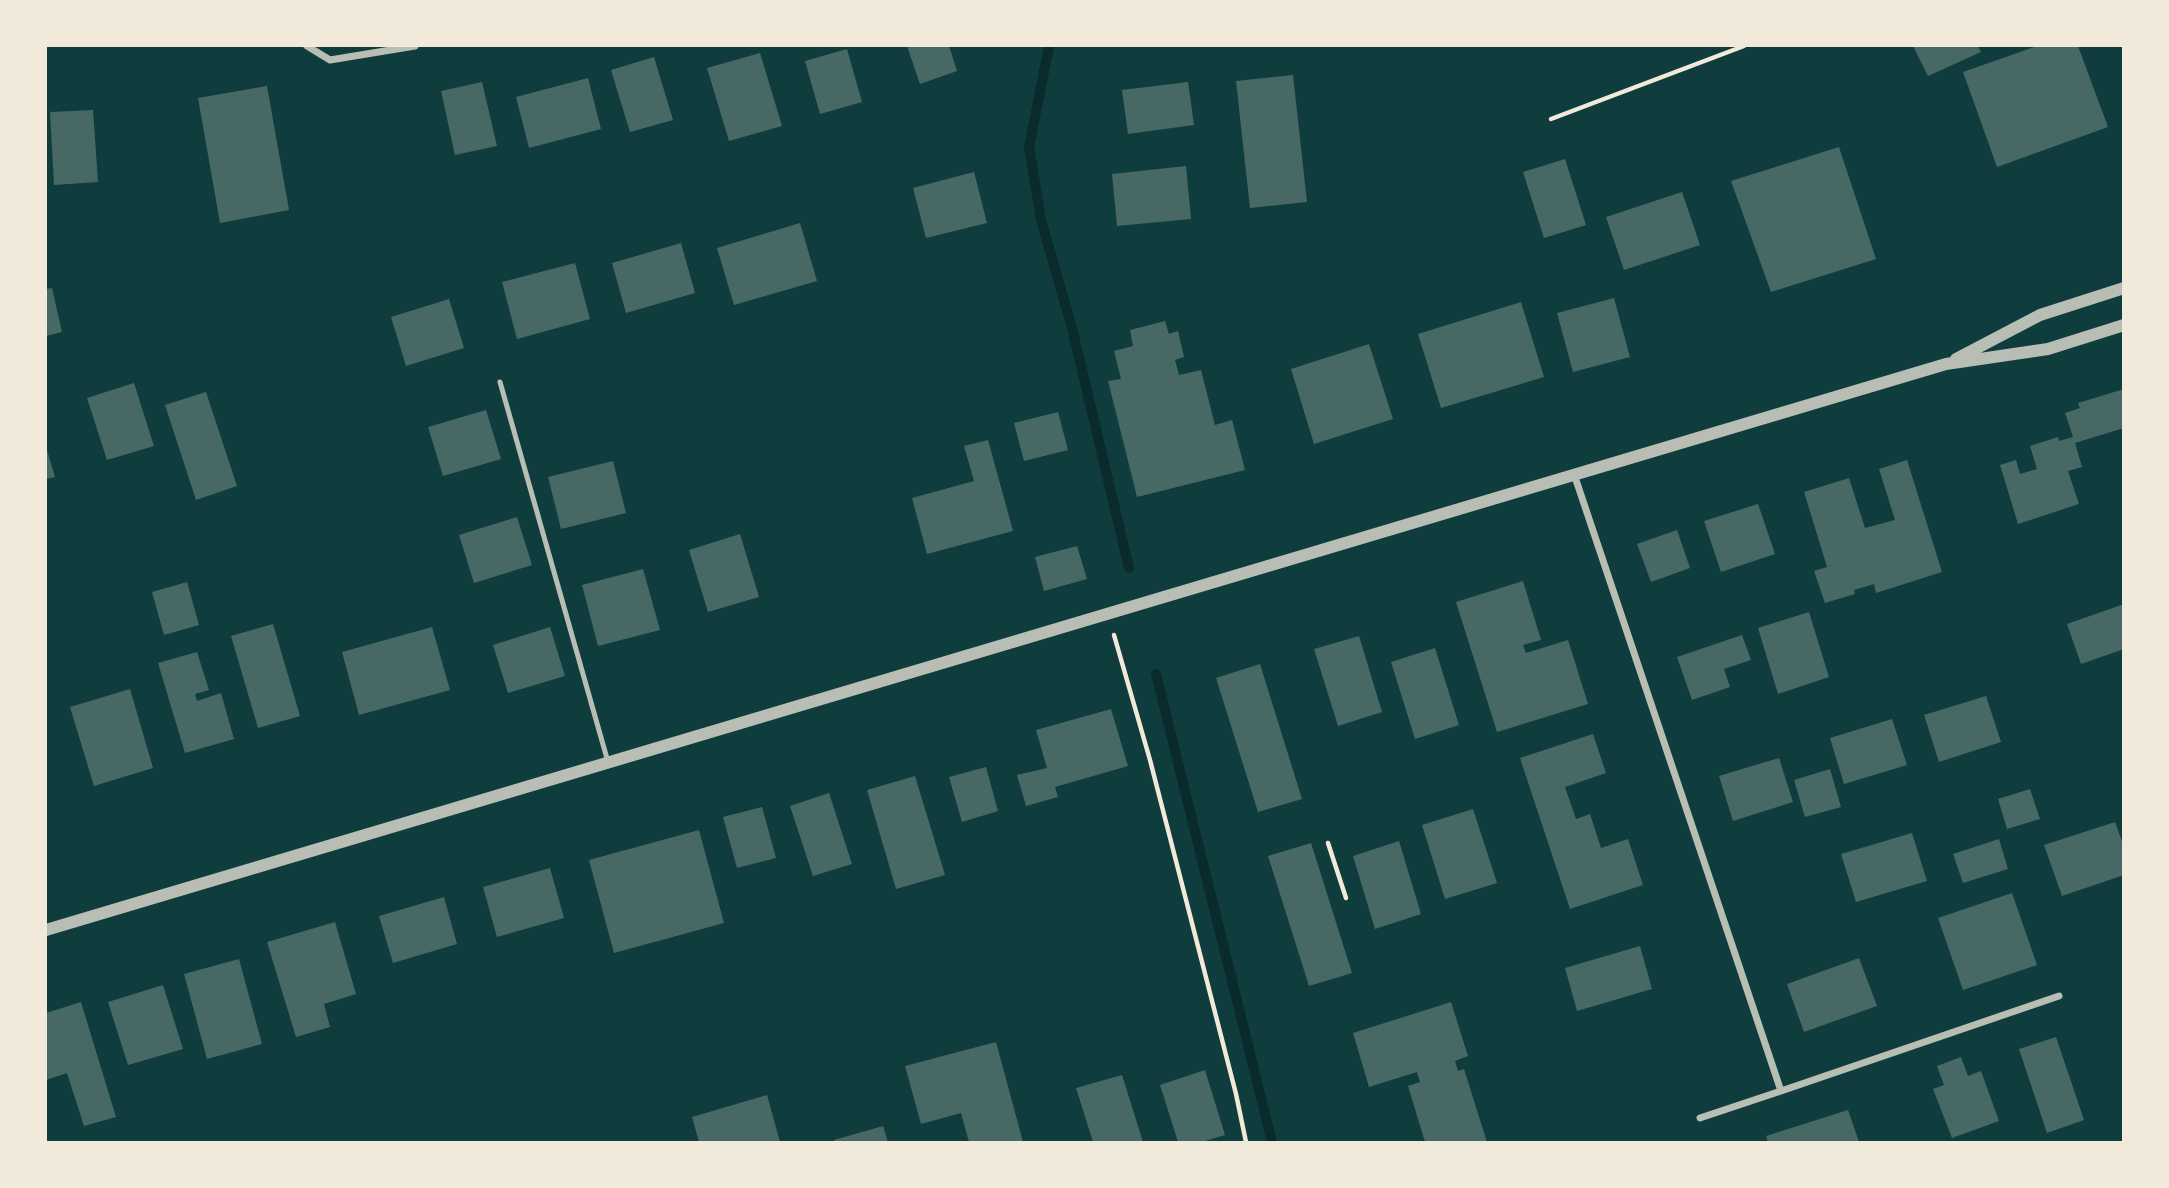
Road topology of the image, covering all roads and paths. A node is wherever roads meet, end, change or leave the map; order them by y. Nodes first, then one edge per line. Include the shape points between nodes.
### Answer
1 (307, 46) edge
2 (415, 46) edge
3 (1744, 46) edge
4 (1550, 119) dead end
5 (2123, 288) edge
6 (2123, 325) edge
7 (1946, 364) junction
8 (500, 382) dead end
9 (1574, 474) junction
10 (1107, 614) junction
11 (608, 762) junction
12 (1328, 843) dead end
13 (1346, 898) dead end
14 (46, 930) edge
15 (2059, 996) dead end
16 (1781, 1091) junction
17 (1700, 1118) dead end
18 (1246, 1143) edge

1 - 2 street via 330,60
3 - 4 path
5 - 7 street via 2040,315
6 - 7 street via 2048,349
7 - 9 street
8 - 11 lane
9 - 10 street
9 - 16 street
10 - 11 street
10 - 18 path via 1150,760
11 - 14 street
12 - 13 path
15 - 16 street
16 - 17 street

